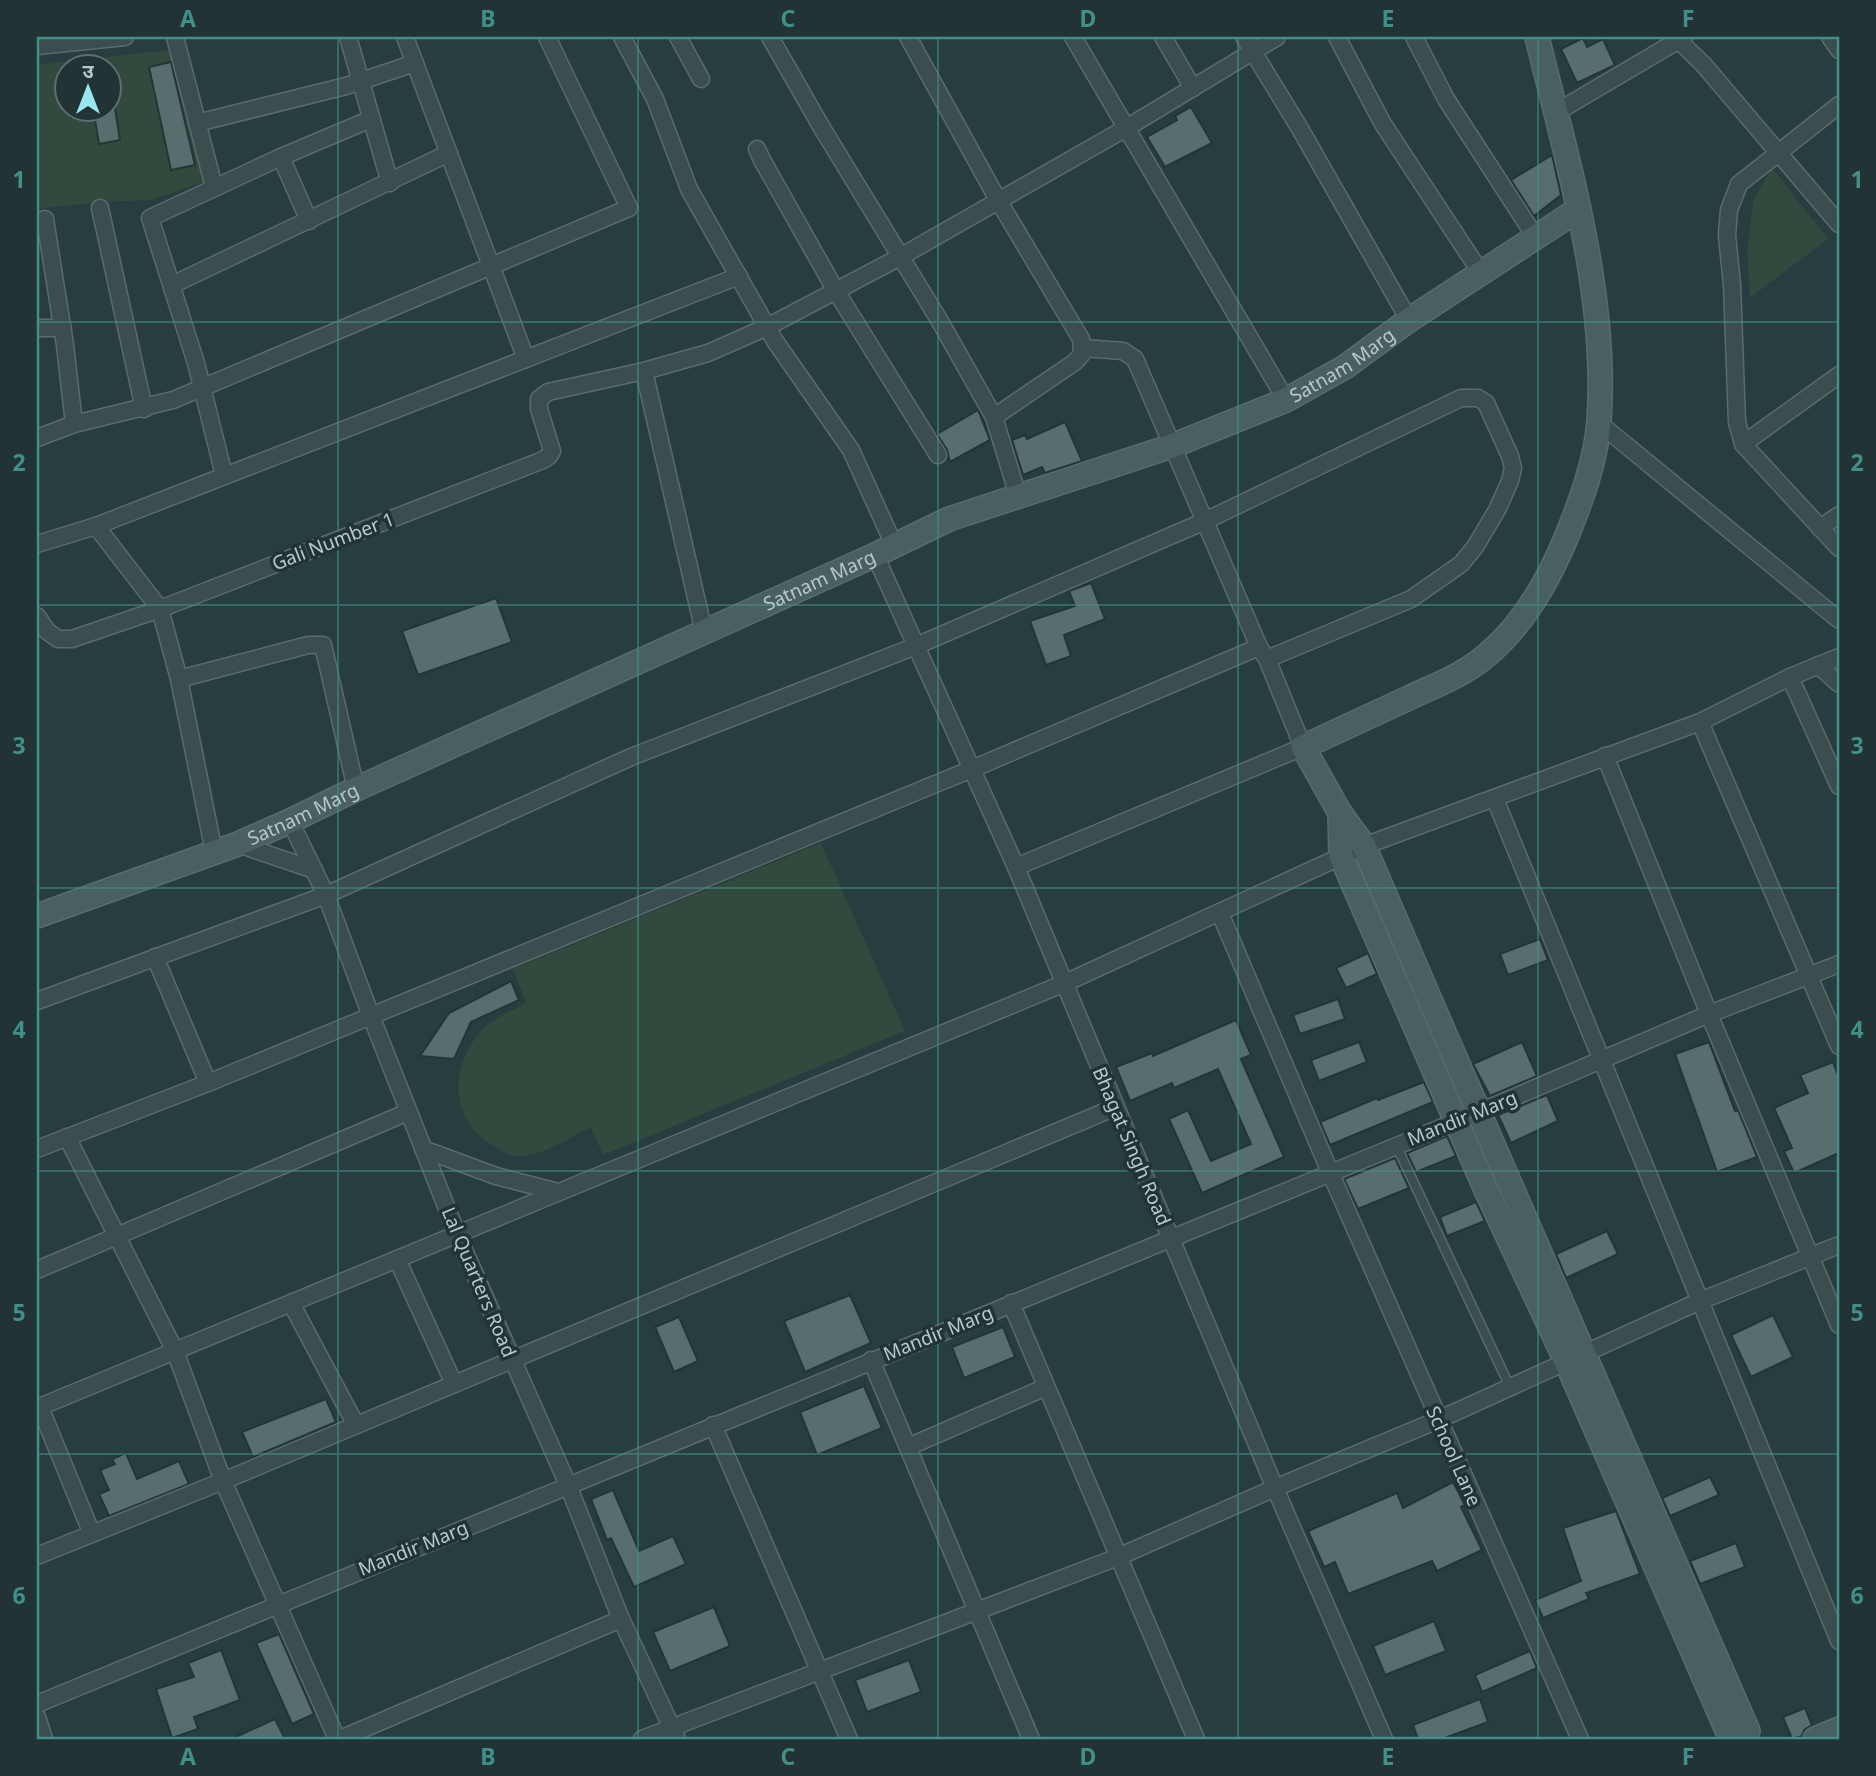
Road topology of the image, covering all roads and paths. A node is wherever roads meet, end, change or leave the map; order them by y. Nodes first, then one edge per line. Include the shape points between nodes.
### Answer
1 (125, 37) edge
2 (175, 37) edge
3 (348, 37) edge
4 (405, 37) edge
5 (547, 37) edge
6 (622, 37) edge
7 (678, 37) edge
8 (770, 37) edge
9 (908, 37) edge
10 (1073, 37) edge
11 (1163, 37) edge
12 (1244, 37) edge
13 (1278, 37) edge
14 (1337, 37) edge
15 (1414, 37) edge
16 (1536, 37) edge
17 (1830, 37) edge
18 (1679, 38) edge
19 (81, 39) edge
20 (37, 46) edge
21 (1839, 50) edge
22 (1252, 52) junction
23 (415, 63) junction
24 (701, 79) dead end
25 (361, 81) junction
26 (1193, 88) junction
27 (1839, 105) edge
28 (1555, 113) junction
29 (371, 119) junction
30 (197, 123) junction
31 (1128, 127) junction
32 (757, 149) dead end
33 (449, 153) junction
34 (1777, 154) junction
35 (281, 157) junction
36 (390, 183) junction
37 (214, 187) junction
38 (998, 200) junction
39 (100, 208) dead end
40 (1579, 209) junction
41 (45, 219) dead end
42 (309, 221) junction
43 (1839, 224) edge
44 (1536, 238) junction
45 (900, 257) junction
46 (491, 268) junction
47 (1481, 273) junction
48 (739, 276) junction
49 (172, 285) junction
50 (836, 291) junction
51 (1409, 320) junction
52 (767, 327) junction
53 (37, 328) edge
54 (62, 328) junction
55 (1083, 348) junction
56 (526, 359) junction
57 (644, 371) junction
58 (1839, 375) edge
59 (203, 388) junction
60 (1286, 400) junction
61 (144, 409) junction
62 (994, 417) junction
63 (1599, 423) junction
64 (74, 424) junction
65 (37, 438) edge
66 (1743, 444) junction
67 (1172, 446) junction
68 (938, 455) dead end
69 (223, 475) junction
70 (1018, 496) junction
71 (1839, 515) edge
72 (1205, 521) junction
73 (96, 526) junction
74 (1820, 528) junction
75 (37, 544) edge
76 (1839, 548) edge
77 (885, 550) junction
78 (159, 609) junction
79 (37, 616) edge
80 (1839, 620) edge
81 (704, 632) junction
82 (916, 646) junction
83 (1263, 653) junction
84 (1839, 657) edge
85 (1818, 665) junction
86 (1790, 677) junction
87 (179, 679) junction
88 (1839, 684) edge
89 (1700, 722) junction
90 (1303, 747) junction
91 (1605, 756) junction
92 (972, 769) junction
93 (1839, 786) edge
94 (356, 789) junction
95 (1495, 799) junction
96 (1340, 813) junction
97 (290, 821) junction
98 (238, 844) junction
99 (1364, 846) junction
100 (214, 852) junction
101 (1342, 856) junction
102 (1016, 867) junction
103 (314, 870) junction
104 (326, 895) junction
105 (1220, 913) junction
106 (37, 916) edge
107 (155, 957) junction
108 (1839, 964) edge
109 (1810, 977) junction
110 (1065, 983) junction
111 (37, 1002) edge
112 (1709, 1014) junction
113 (370, 1016) junction
114 (1839, 1046) edge
115 (1601, 1060) junction
116 (208, 1083) junction
117 (1116, 1107) junction
118 (408, 1112) junction
119 (1467, 1117) junction
120 (66, 1137) junction
121 (1396, 1146) junction
122 (37, 1149) edge
123 (423, 1149) junction
124 (1330, 1172) junction
125 (558, 1192) junction
126 (457, 1234) junction
127 (116, 1237) junction
128 (1170, 1237) junction
129 (1839, 1245) edge
130 (1811, 1256) junction
131 (397, 1259) junction
132 (37, 1270) edge
133 (1700, 1301) junction
134 (291, 1303) junction
135 (1011, 1303) junction
136 (1839, 1325) edge
137 (175, 1351) junction
138 (1575, 1357) junction
139 (512, 1359) junction
140 (872, 1360) junction
141 (454, 1384) junction
142 (1046, 1387) junction
143 (1510, 1387) junction
144 (39, 1408) edge
145 (1438, 1420) junction
146 (356, 1425) junction
147 (713, 1425) junction
148 (908, 1447) junction
149 (223, 1481) junction
150 (568, 1485) junction
151 (1275, 1488) junction
152 (92, 1534) junction
153 (37, 1556) edge
154 (1118, 1557) junction
155 (275, 1604) junction
156 (977, 1611) junction
157 (621, 1619) junction
158 (1839, 1641) edge
159 (819, 1671) junction
160 (37, 1704) edge
161 (37, 1717) edge
162 (1839, 1729) edge
163 (674, 1733) edge
164 (1743, 1737) edge
165 (44, 1739) edge
166 (339, 1739) edge
167 (642, 1739) edge
168 (849, 1739) edge
169 (1031, 1739) edge
170 (1196, 1739) edge
171 (1384, 1739) edge
172 (1580, 1739) edge
173 (1815, 1739) edge

1 - 19 street
2 - 30 street
3 - 25 street
4 - 23 street
5 - 46 street via 629,208
6 - 48 street, Bhagat Singh Road via 655,99 689,189
7 - 24 street
8 - 45 street
9 - 38 street
10 - 31 street
11 - 26 street
12 - 22 street
13 - 22 street
14 - 47 street via 1383,124
15 - 44 street via 1446,99
16 - 28 street
17 - 21 street
18 - 28 street
18 - 34 street
19 - 20 street
22 - 26 street
22 - 51 street
23 - 25 street
23 - 33 street
25 - 29 street
25 - 30 street
26 - 31 street
27 - 34 street
28 - 40 street
29 - 35 street
29 - 36 street
30 - 37 street
31 - 38 street
31 - 60 street
32 - 50 street
33 - 36 street
33 - 46 street
34 - 43 street
34 - 66 street via 1739,184 1729,210 1737,422
35 - 37 street
35 - 42 street
36 - 42 street
37 - 49 street via 150,218
38 - 45 street
38 - 55 street via 1082,339
39 - 61 street
40 - 44 street, Satnam Marg
40 - 63 street via 1601,348
41 - 54 street
42 - 49 street
44 - 47 street, Satnam Marg
45 - 50 street
45 - 62 street
46 - 56 street
46 - 59 street
47 - 51 street, Satnam Marg
48 - 52 street, Bhagat Singh Road
48 - 56 street
49 - 59 street
50 - 52 street
50 - 68 street
51 - 60 street, Satnam Marg via 1345,367
52 - 57 street via 708,353
52 - 77 street, Bhagat Singh Road via 851,450
53 - 54 street
54 - 64 street
55 - 62 street via 1075,362
55 - 67 street via 1123,351 1135,359
56 - 69 street
57 - 78 street, Gali Number 1 via 548,392 540,399 539,409 552,444 550,456
57 - 81 street
58 - 66 street
59 - 61 street
59 - 69 street
60 - 67 street, Satnam Marg
61 - 64 street
62 - 70 street
63 - 80 street
63 - 90 street via 1590,469 1558,557 1537,596 1489,654 1464,672
64 - 65 street
66 - 74 street
67 - 70 street, Satnam Marg
67 - 72 street
69 - 73 street
70 - 77 street, Satnam Marg via 949,519
71 - 74 street
72 - 82 street
72 - 83 street
72 - 83 street via 1461,398 1486,403 1510,456 1510,481 1497,510 1461,564 1411,598
73 - 75 street
73 - 78 street
74 - 76 street
77 - 81 street, Satnam Marg
77 - 82 street, Bhagat Singh Road
78 - 79 street, Gali Number 1 via 72,639 58,639
78 - 87 street
81 - 94 street, Satnam Marg
82 - 92 street, Bhagat Singh Road
82 - 104 street via 631,757
83 - 90 street
83 - 92 street
84 - 85 street
85 - 86 street
85 - 88 street
86 - 89 street
86 - 93 street
87 - 94 street via 323,645
87 - 100 street
89 - 91 street
89 - 109 street
90 - 96 street
90 - 102 street
91 - 95 street
91 - 112 street
92 - 102 street, Bhagat Singh Road
92 - 113 street
94 - 97 street, Satnam Marg
95 - 99 street
95 - 115 street
96 - 99 street
96 - 101 street
97 - 98 street, Satnam Marg
97 - 103 street, Lal Quarters Road
98 - 100 street, Satnam Marg
98 - 103 street
99 - 101 street
99 - 119 street
100 - 106 street, Satnam Marg
101 - 105 street
101 - 119 street
102 - 110 street, Bhagat Singh Road
103 - 104 street, Lal Quarters Road
104 - 107 street
104 - 113 street, Lal Quarters Road
105 - 110 street
105 - 124 street, School Lane
107 - 111 street
107 - 116 street
108 - 109 street, Mandir Marg
109 - 112 street, Mandir Marg
109 - 114 street
110 - 117 street, Bhagat Singh Road
110 - 125 street
112 - 115 street, Mandir Marg
112 - 130 street
113 - 116 street
113 - 118 street, Lal Quarters Road
115 - 119 street, Mandir Marg
115 - 133 street
116 - 120 street
117 - 128 street, Bhagat Singh Road
117 - 139 street
118 - 123 street, Lal Quarters Road
118 - 127 street
119 - 121 street, Mandir Marg
119 - 138 street
120 - 122 street
120 - 127 street
121 - 124 street, Mandir Marg
121 - 143 lane
123 - 125 street via 496,1176
123 - 126 street, Lal Quarters Road
124 - 128 street, Mandir Marg
124 - 145 street, School Lane
125 - 126 street
126 - 131 street
126 - 139 street, Lal Quarters Road
127 - 132 street
127 - 137 street
128 - 135 street, Mandir Marg
128 - 151 street, Bhagat Singh Road
129 - 130 street
130 - 133 street
130 - 136 street
131 - 134 street
131 - 141 street
133 - 138 street
133 - 158 street
134 - 137 street
134 - 146 street
135 - 140 street, Mandir Marg
135 - 142 street
137 - 144 street
137 - 149 street
138 - 143 street
138 - 164 street
139 - 141 street
139 - 150 street, Lal Quarters Road
140 - 147 street, Mandir Marg
140 - 148 street
141 - 146 street
142 - 148 street
142 - 154 street
143 - 145 street
144 - 152 street
145 - 151 street
145 - 172 street, School Lane
146 - 149 street
147 - 150 street, Mandir Marg
147 - 159 street
148 - 156 street
149 - 152 street
149 - 155 street
150 - 155 street, Mandir Marg
150 - 157 street, Lal Quarters Road
151 - 154 street
151 - 171 street, Bhagat Singh Road
152 - 153 street
154 - 156 street
154 - 170 street
155 - 160 street, Mandir Marg
155 - 166 street
156 - 159 street
156 - 169 street
157 - 163 street, Lal Quarters Road
157 - 166 street
159 - 163 street
159 - 168 street
161 - 165 street
162 - 173 street
163 - 167 street

